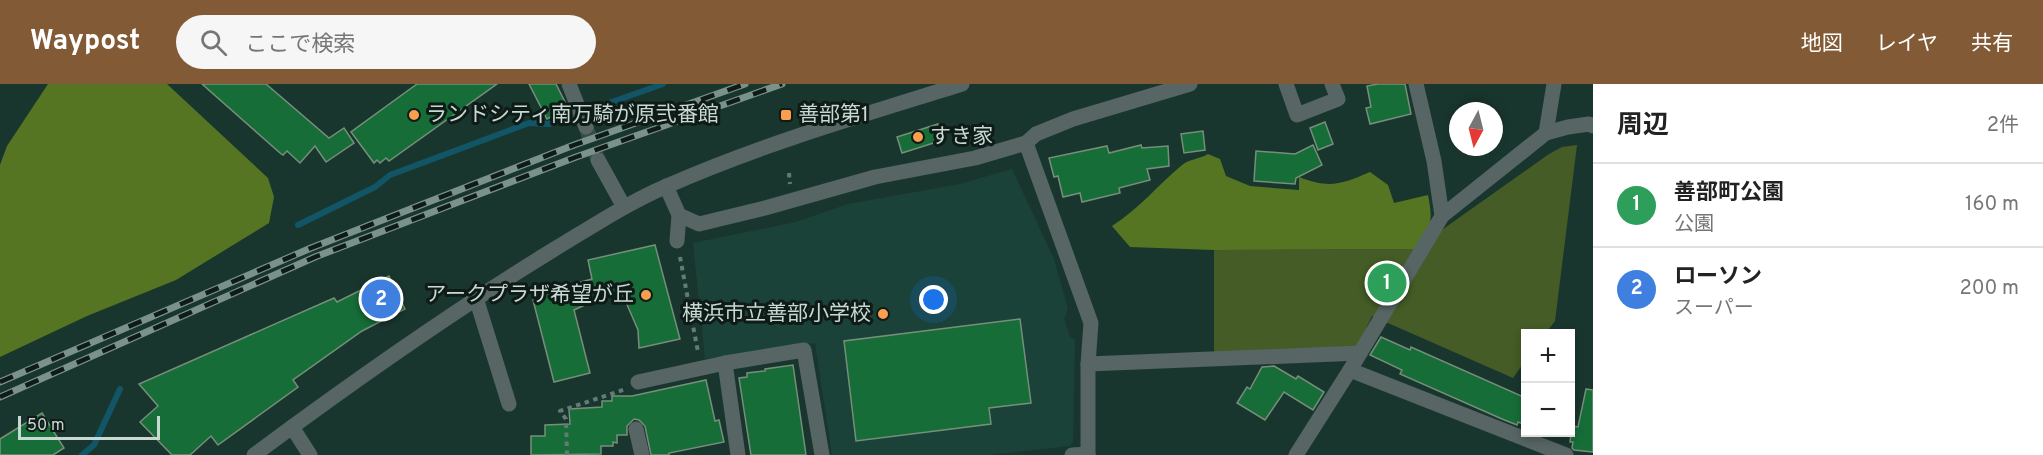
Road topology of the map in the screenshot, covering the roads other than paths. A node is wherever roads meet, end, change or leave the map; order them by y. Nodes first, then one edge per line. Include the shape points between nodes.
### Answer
1 (569, 84) edge
2 (962, 84) edge
3 (1190, 84) edge
4 (1286, 84) edge
5 (1332, 84) edge
6 (1416, 84) edge
7 (1554, 84) edge
8 (1593, 126) edge
9 (586, 127) tunnel mouth
10 (1546, 133) junction
11 (1026, 143) junction
12 (598, 160) tunnel mouth
13 (666, 186) junction
14 (624, 207) junction
15 (679, 215) junction
16 (1442, 216) junction
17 (677, 241) road end
18 (476, 298) junction
19 (1360, 353) junction
20 (725, 363) junction
21 (1088, 364) junction
22 (1350, 370) junction
23 (638, 382) road end
24 (509, 404) dead end
25 (292, 427) junction
26 (636, 429) dead end
27 (1088, 454) edge
28 (254, 455) edge
29 (310, 455) edge
30 (642, 455) edge
31 (738, 455) edge
32 (822, 455) edge
33 (1072, 455) edge
34 (1296, 455) edge
35 (1566, 455) edge

1 - 9 street
2 - 13 street via 814,129
3 - 11 street via 1073,119 1036,134
4 - 5 street via 1298,115 1338,99
6 - 16 street
7 - 10 street
8 - 10 street
10 - 16 street
11 - 15 street via 975,159 874,177 699,224
11 - 21 street via 1091,323
12 - 14 street
13 - 14 street
13 - 15 street
14 - 18 street
15 - 17 street
16 - 19 street
18 - 24 street
18 - 25 street
19 - 21 street
19 - 22 street
20 - 23 street
20 - 31 street
20 - 32 street via 804,350
21 - 27 street
22 - 34 street
22 - 35 street
25 - 28 street
25 - 29 street
26 - 30 street
27 - 33 street

